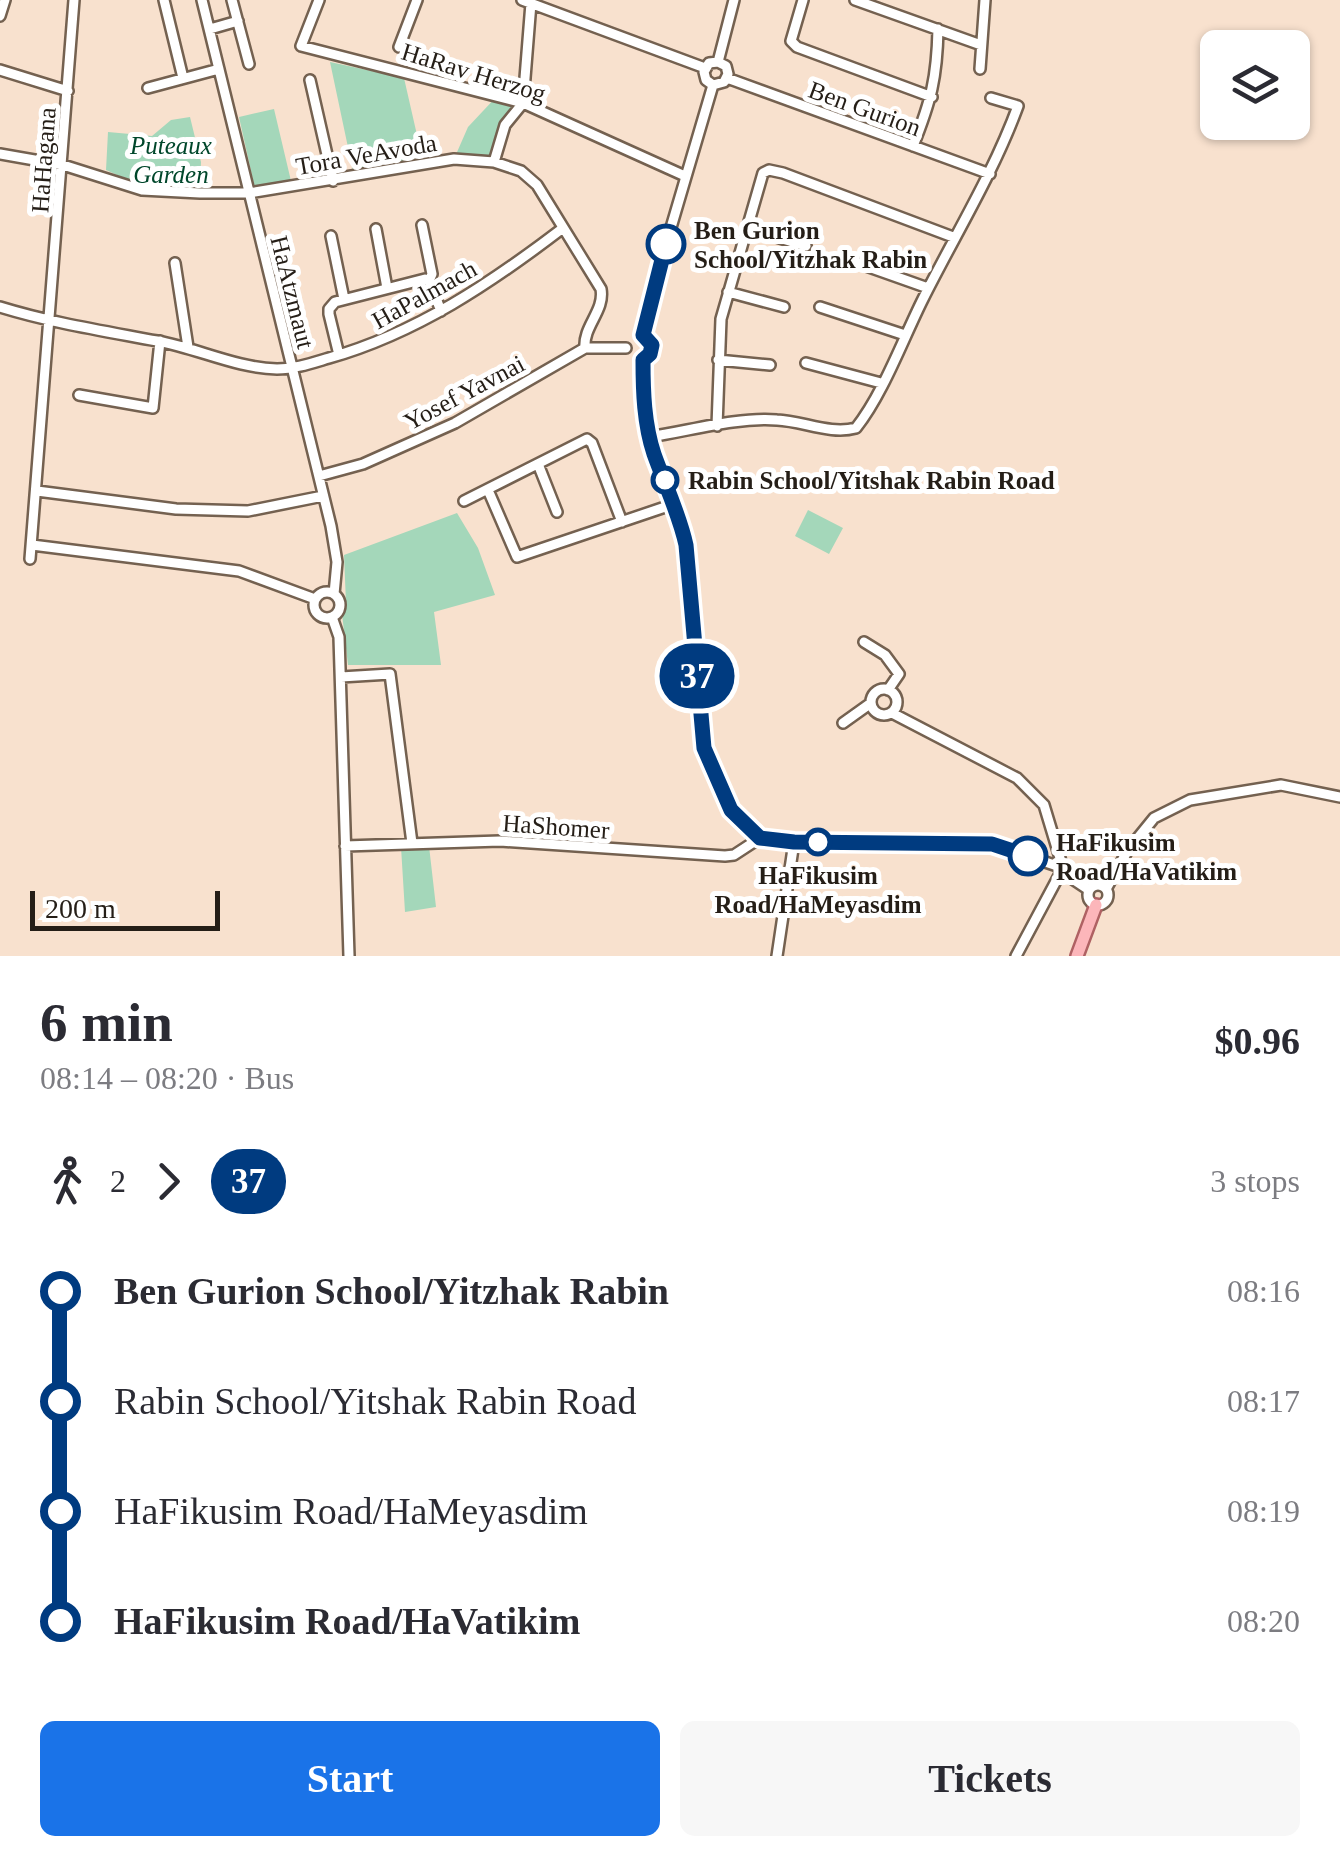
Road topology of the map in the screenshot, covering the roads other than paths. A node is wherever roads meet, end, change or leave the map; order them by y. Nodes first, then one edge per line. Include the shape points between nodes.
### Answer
1 (4, 0) edge
2 (74, 0) edge
3 (164, 0) edge
4 (202, 0) edge
5 (232, 0) edge
6 (319, 0) edge
7 (418, 0) edge
8 (734, 0) edge
9 (802, 0) edge
10 (856, 0) edge
11 (985, 0) edge
12 (527, 2) edge
13 (0, 16) edge
14 (238, 22) junction
15 (210, 29) junction
16 (938, 29) junction
17 (981, 45) junction
18 (399, 47) dead end
19 (718, 62) junction
20 (249, 64) dead end
21 (705, 68) junction
22 (218, 69) junction
23 (980, 69) dead end
24 (0, 70) edge
25 (183, 78) junction
26 (727, 78) junction
27 (310, 80) dead end
28 (713, 85) junction
29 (148, 88) dead end
30 (68, 90) junction
31 (932, 96) junction
32 (991, 98) dead end
33 (522, 103) junction
34 (913, 146) junction
35 (0, 154) edge
36 (494, 162) junction
37 (63, 165) junction
38 (990, 174) junction
39 (685, 176) junction
40 (333, 181) junction
41 (249, 194) junction
42 (422, 226) dead end
43 (563, 228) junction
44 (746, 228) junction
45 (376, 229) dead end
46 (332, 236) dead end
47 (954, 237) junction
48 (806, 246) dead end
49 (846, 259) dead end
50 (175, 263) dead end
51 (429, 280) junction
52 (387, 288) junction
53 (928, 288) junction
54 (728, 292) junction
55 (344, 298) junction
56 (0, 306) edge
57 (784, 307) dead end
58 (820, 308) dead end
59 (441, 311) junction
60 (51, 322) junction
61 (905, 334) junction
62 (643, 335) junction
63 (160, 341) junction
64 (188, 347) junction
65 (585, 348) junction
66 (626, 348) junction
67 (340, 355) junction
68 (643, 360) junction
69 (718, 360) junction
70 (806, 363) dead end
71 (770, 365) dead end
72 (291, 368) junction
73 (881, 383) junction
74 (79, 395) dead end
75 (717, 426) junction
76 (649, 437) junction
77 (538, 464) junction
78 (319, 476) junction
79 (488, 490) junction
80 (37, 491) junction
81 (324, 496) junction
82 (464, 501) dead end
83 (674, 504) junction
84 (557, 512) dead end
85 (622, 522) junction
86 (32, 544) junction
87 (30, 559) dead end
88 (334, 594) junction
89 (316, 599) junction
90 (332, 617) junction
91 (864, 642) dead end
92 (341, 676) junction
93 (888, 690) junction
94 (871, 703) junction
95 (892, 713) junction
96 (843, 722) dead end
97 (1340, 797) edge
98 (760, 838) junction
99 (794, 842) junction
100 (412, 843) junction
101 (345, 846) junction
102 (1063, 868) junction
103 (1106, 889) junction
104 (1089, 890) junction
105 (1096, 905) junction
106 (349, 956) edge
107 (777, 956) edge
108 (1016, 956) edge
109 (1077, 956) edge

1 - 13 street
2 - 30 street, HaHagana
3 - 25 street
4 - 15 street, HaAtzmaut
5 - 14 street
6 - 33 street, HaRav Herzog via 301,46
7 - 18 street
8 - 19 street
9 - 31 street via 792,41 798,47
10 - 16 street
11 - 17 street
12 - 21 street
12 - 33 street
14 - 15 street
14 - 20 street
15 - 22 street, HaAtzmaut
16 - 17 street
16 - 31 street
17 - 23 street
19 - 21 street
19 - 26 street
21 - 28 street
22 - 25 street
22 - 41 street, HaAtzmaut
24 - 30 street
25 - 29 street
26 - 28 street
26 - 34 street, Ben Gurion
27 - 40 street
28 - 39 street
30 - 37 street, HaHagana
31 - 34 street
32 - 38 street via 1018,106
33 - 36 street via 505,124
33 - 39 street, HaRav Herzog
34 - 38 street, Ben Gurion
35 - 37 street, Tora VeAvoda
36 - 40 street, Tora VeAvoda via 454,159
36 - 43 street, Tora VeAvoda via 530,178
37 - 41 street, Tora VeAvoda via 142,190
37 - 60 street, HaHagana
38 - 47 street
39 - 62 street
40 - 41 street, Tora VeAvoda
41 - 72 street, HaAtzmaut
42 - 51 street
43 - 59 street, HaPalmach
43 - 65 street, Tora VeAvoda via 603,295
44 - 47 street via 760,179 769,170
44 - 48 street
44 - 54 street
45 - 52 street
46 - 55 street
47 - 53 street
49 - 53 street
50 - 64 street
51 - 52 street
51 - 59 street
52 - 55 street
53 - 61 street
54 - 57 street
54 - 69 street
55 - 67 street via 329,309
56 - 60 street, HaPalmach
58 - 61 street
59 - 67 street, HaPalmach
60 - 63 street, HaPalmach
60 - 80 street, HaHagana
61 - 73 street
62 - 66 street via 631,337
62 - 68 street via 652,345
63 - 64 street, HaPalmach
63 - 74 street via 153,408
64 - 72 street, HaPalmach via 246,365
65 - 66 street
65 - 78 street, Yosef Yavnai via 438,431
66 - 68 street
67 - 72 street, HaPalmach
68 - 76 street
69 - 71 street
69 - 75 street
70 - 73 street
72 - 78 street, HaAtzmaut
73 - 75 street via 860,424 849,430 777,420
75 - 76 street
76 - 83 street
77 - 79 street
77 - 84 street
77 - 85 street via 588,439
78 - 81 street, HaAtzmaut
79 - 82 street
79 - 85 street via 517,557
80 - 81 street via 248,511
80 - 86 street, HaHagana
81 - 88 street, HaAtzmaut via 337,554
83 - 85 street
83 - 98 street via 686,545 704,748 731,810
86 - 87 street, HaHagana
86 - 89 street via 239,571
88 - 89 street
88 - 90 street via 340,608
89 - 90 street via 318,614
90 - 92 street
91 - 93 street via 886,655 899,674
92 - 100 street via 390,674
92 - 101 street
93 - 94 street via 876,692
93 - 95 street via 896,698
94 - 95 street via 880,715
94 - 96 street
95 - 102 street via 1017,778 1044,805
97 - 103 street via 1281,786 1190,800 1154,818
98 - 99 street
98 - 100 street, HaShomer via 725,856 500,841
99 - 102 street via 992,844
99 - 107 street
100 - 101 street, HaShomer
101 - 106 street
102 - 104 street
102 - 108 street
103 - 104 street
103 - 105 street via 1106,901
104 - 105 street
105 - 109 main road

